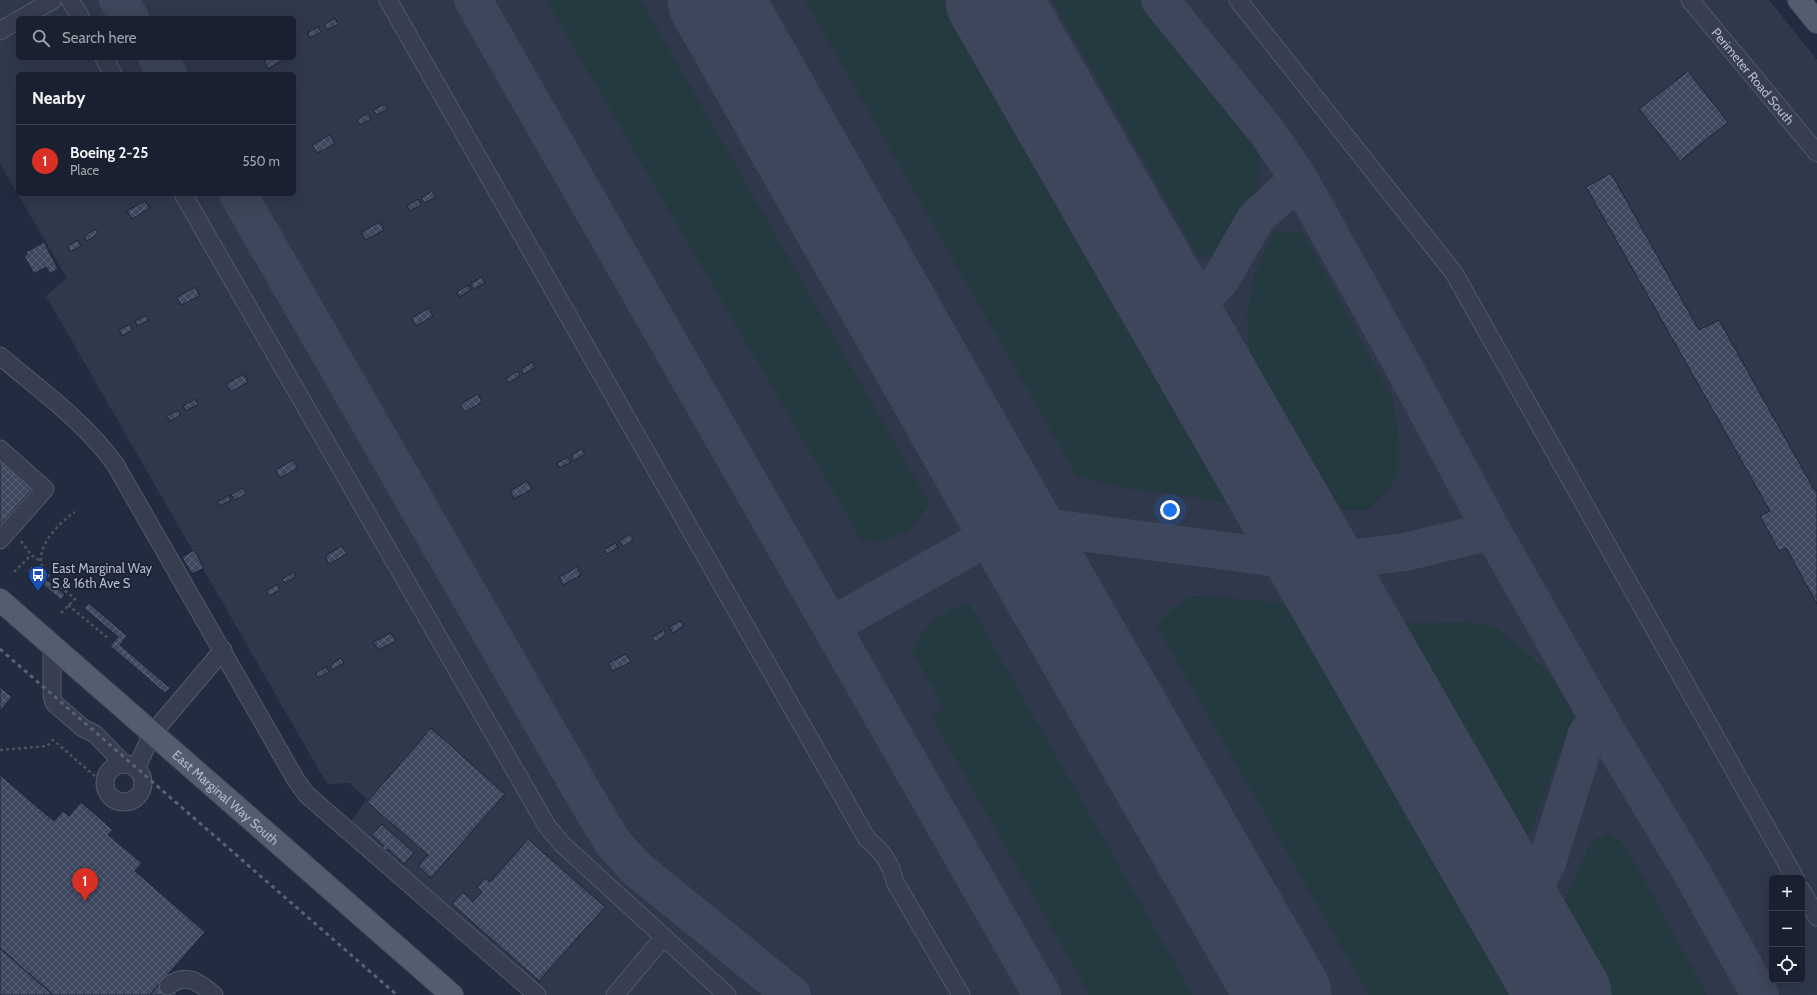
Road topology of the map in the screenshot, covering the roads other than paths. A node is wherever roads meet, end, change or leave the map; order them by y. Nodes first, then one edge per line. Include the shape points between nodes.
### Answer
1 (53, 0) edge
2 (70, 0) edge
3 (388, 0) edge
4 (1238, 0) edge
5 (1690, 0) edge
6 (1799, 0) edge
7 (25, 16) edge
8 (80, 16) edge
9 (16, 21) edge
10 (1817, 22) edge
11 (0, 31) edge
12 (105, 60) edge
13 (112, 72) edge
14 (1817, 153) edge
15 (184, 196) edge
16 (0, 356) edge
17 (0, 448) edge
18 (0, 540) edge
19 (0, 600) edge
20 (52, 646) junction
21 (222, 650) junction
22 (152, 734) junction
23 (130, 767) junction
24 (1793, 875) edge
25 (1805, 896) edge
26 (1817, 917) edge
27 (663, 938) junction
28 (168, 986) dead end
29 (214, 995) edge
30 (452, 995) edge
31 (537, 995) edge
32 (616, 995) edge
33 (727, 995) edge
34 (961, 995) edge

1 - 7 lane
2 - 8 lane
3 - 34 lane via 867,839 881,850 892,868 895,882
4 - 24 lane via 1454,273
5 - 14 lane, Perimeter Road South
6 - 10 main road
9 - 11 lane
12 - 13 lane
15 - 27 lane via 547,826 562,844
16 - 21 lane via 100,443 115,464
17 - 18 lane via 45,490
19 - 20 main road, East Marginal Way South
20 - 22 main road, East Marginal Way South
20 - 23 lane via 54,703 83,728 95,734
21 - 22 lane
21 - 31 lane via 306,794
22 - 23 lane
22 - 30 main road, East Marginal Way South
23 - 23 lane via 142,780 143,785 138,796 128,802 122,802 107,792 105,780 112,768
25 - 26 lane
27 - 32 lane
27 - 33 lane
28 - 29 lane via 182,978 192,980

